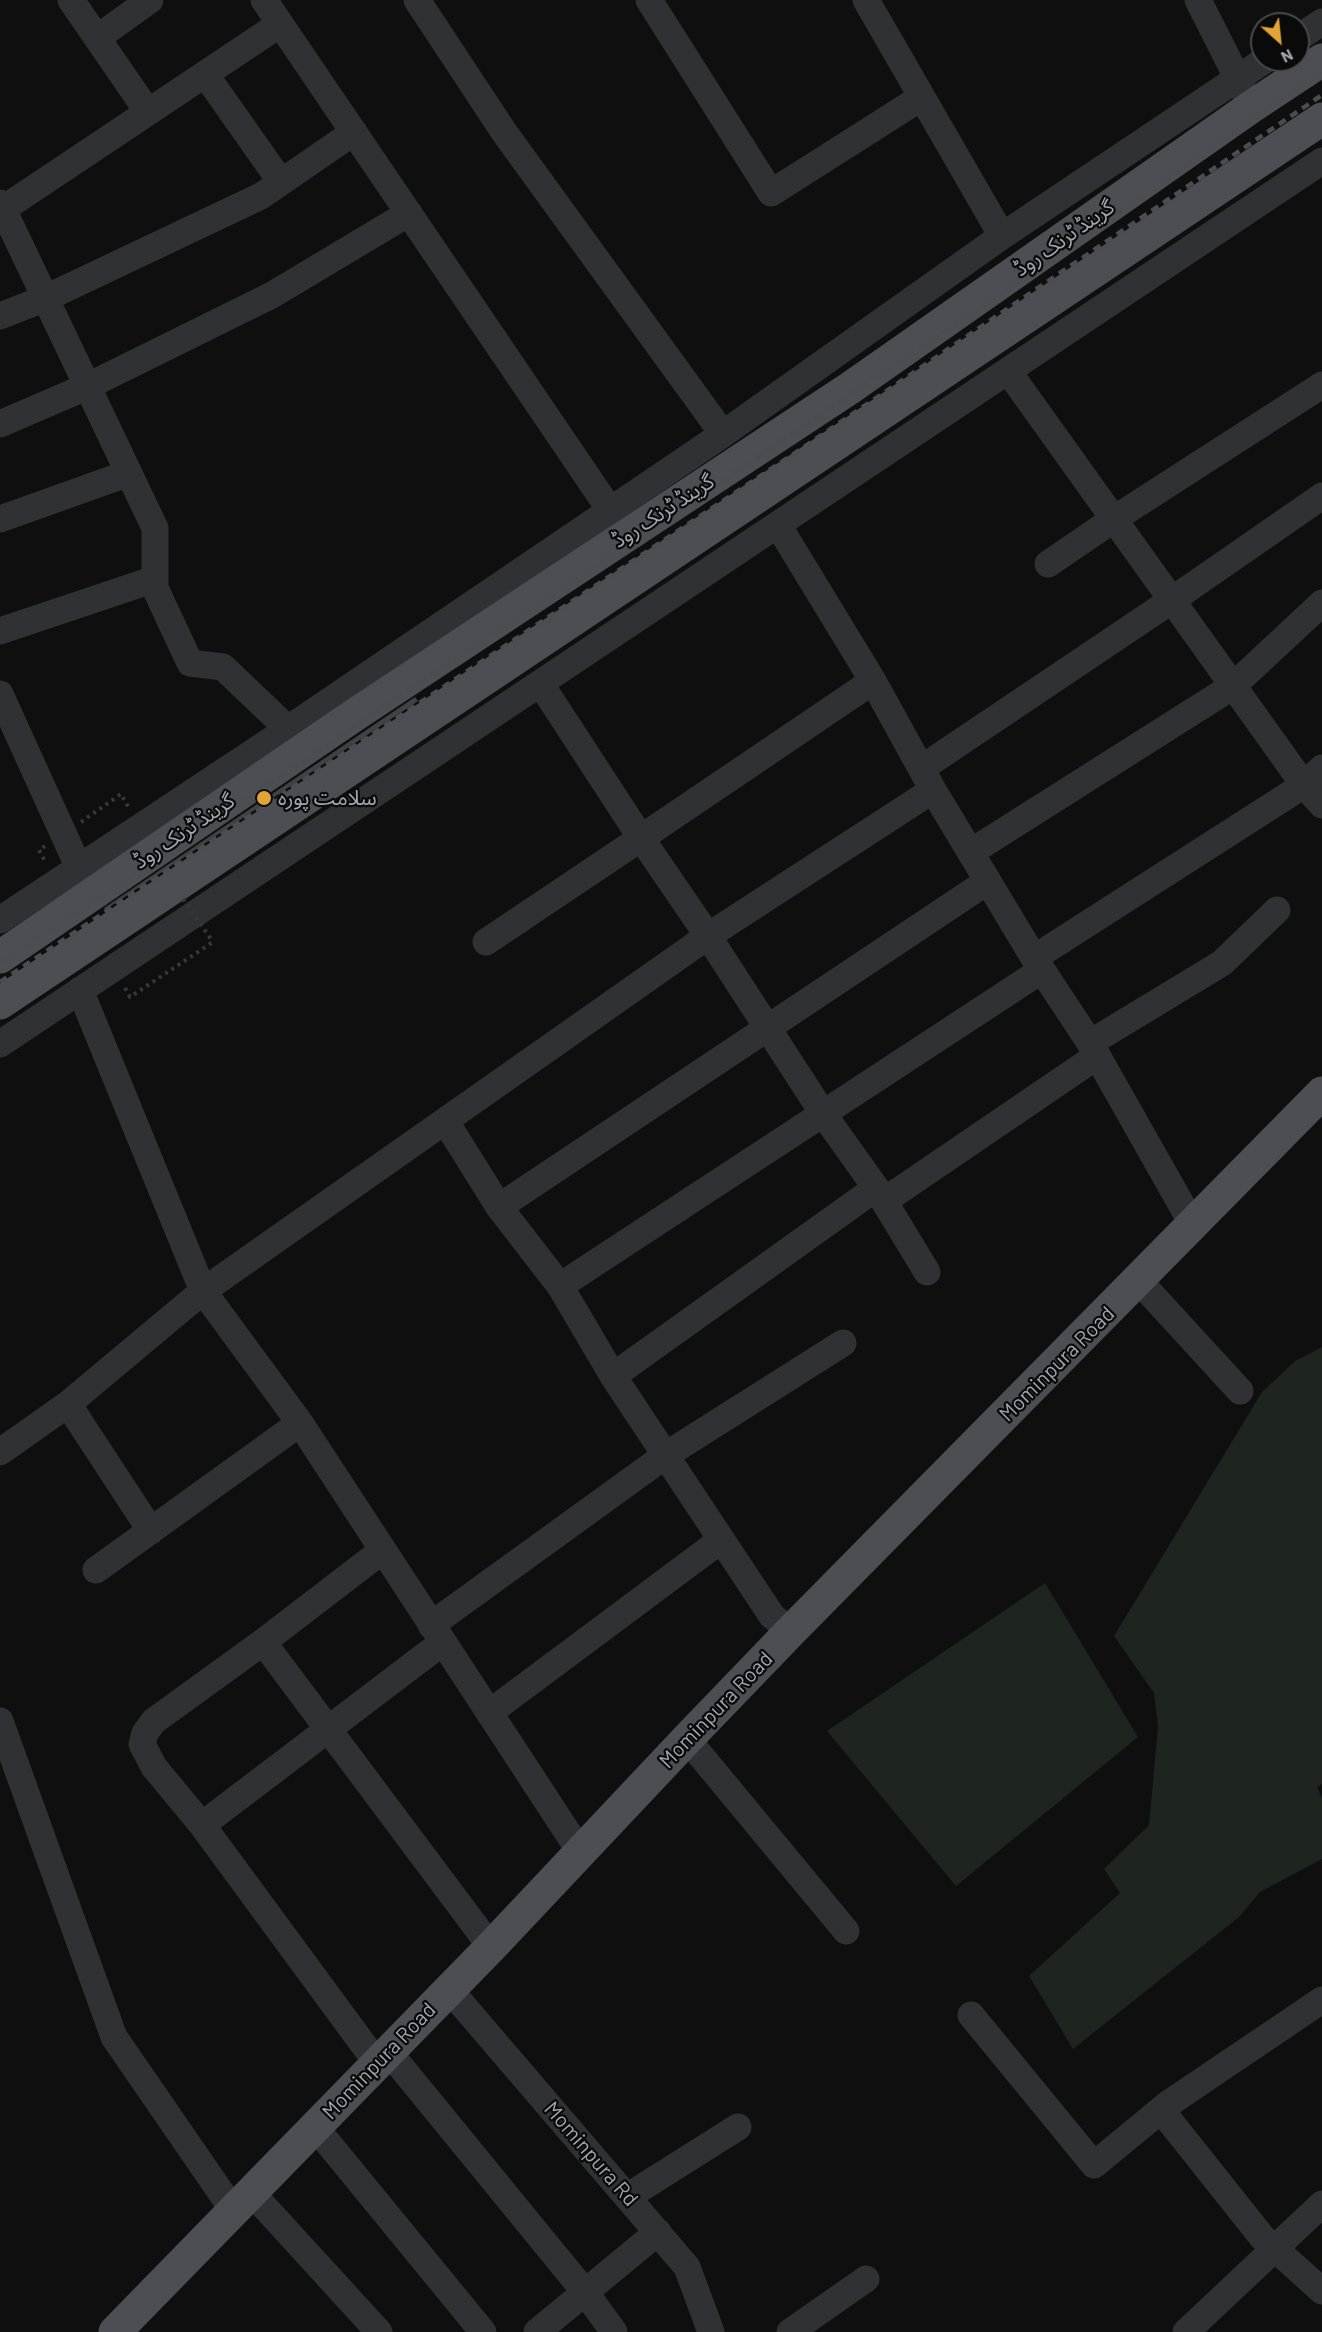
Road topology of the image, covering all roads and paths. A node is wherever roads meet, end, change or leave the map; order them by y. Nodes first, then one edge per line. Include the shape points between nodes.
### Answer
1 (71, 0) edge
2 (150, 0) edge
3 (264, 0) edge
4 (417, 0) edge
5 (649, 0) edge
6 (866, 0) edge
7 (1198, 0) edge
8 (280, 24) junction
9 (97, 38) junction
10 (1322, 60) edge
11 (1258, 72) edge
12 (205, 74) junction
13 (1245, 92) junction
14 (922, 97) junction
15 (148, 112) junction
16 (1322, 119) edge
17 (354, 132) junction
18 (1322, 161) edge
19 (281, 182) junction
20 (2, 206) edge
21 (409, 213) junction
22 (1002, 236) junction
23 (46, 298) junction
24 (0, 316) edge
25 (1008, 371) junction
26 (1322, 385) edge
27 (88, 386) junction
28 (850, 388) junction
29 (871, 420) junction
30 (0, 424) edge
31 (723, 434) junction
32 (129, 473) junction
33 (1322, 496) edge
34 (610, 510) junction
35 (0, 519) edge
36 (1114, 519) junction
37 (778, 525) junction
38 (1048, 564) dead end
39 (155, 579) junction
40 (1172, 600) junction
41 (1322, 603) edge
42 (0, 631) edge
43 (873, 681) junction
44 (540, 683) junction
45 (1233, 686) junction
46 (0, 694) edge
47 (288, 729) junction
48 (927, 779) junction
49 (1316, 786) edge
50 (641, 838) junction
51 (971, 852) junction
52 (79, 868) junction
53 (988, 881) junction
54 (183, 899) dead end
55 (1277, 910) dead end
56 (0, 920) edge
57 (708, 936) junction
58 (486, 942) dead end
59 (0, 957) edge
60 (1038, 964) junction
61 (80, 990) junction
62 (130, 997) dead end
63 (0, 1003) edge
64 (768, 1029) junction
65 (0, 1044) edge
66 (1094, 1050) junction
67 (1322, 1093) edge
68 (824, 1115) junction
69 (446, 1122) junction
70 (880, 1194) junction
71 (499, 1207) junction
72 (1193, 1225) junction
73 (927, 1272) dead end
74 (1139, 1281) junction
75 (560, 1286) junction
76 (203, 1291) junction
77 (843, 1343) dead end
78 (613, 1376) junction
79 (1240, 1391) dead end
80 (68, 1404) junction
81 (300, 1423) junction
82 (0, 1452) edge
83 (666, 1455) junction
84 (151, 1531) junction
85 (721, 1540) junction
86 (383, 1550) junction
87 (96, 1570) dead end
88 (791, 1631) junction
89 (437, 1633) junction
90 (263, 1642) junction
91 (489, 1713) junction
92 (0, 1721) edge
93 (329, 1729) junction
94 (687, 1739) junction
95 (202, 1825) junction
96 (581, 1853) junction
97 (846, 1931) dead end
98 (491, 1947) junction
99 (449, 1989) junction
100 (1322, 2000) edge
101 (971, 2015) dead end
102 (382, 2057) junction
103 (1161, 2110) junction
104 (315, 2127) junction
105 (738, 2127) dead end
106 (627, 2197) junction
107 (242, 2201) junction
108 (1322, 2205) edge
109 (658, 2232) junction
110 (1275, 2249) junction
111 (866, 2279) dead end
112 (1322, 2291) edge
113 (585, 2292) junction
114 (115, 2332) edge
115 (379, 2332) edge
116 (483, 2332) edge
117 (537, 2332) edge
118 (614, 2332) edge
119 (711, 2332) edge
120 (789, 2332) edge
121 (1186, 2332) edge

1 - 9 street
2 - 9 street
3 - 8 street
4 - 31 street via 504,132
5 - 14 street via 771,193
6 - 14 street
7 - 13 street
8 - 12 street
8 - 17 street
9 - 15 street
10 - 13 main road, گرینڈ ٹرنک روڈ
11 - 13 street
12 - 15 street
12 - 19 street
13 - 22 street
13 - 28 main road, گرینڈ ٹرنک روڈ
14 - 22 street
15 - 20 street
16 - 29 main road, گرینڈ ٹرنک روڈ
17 - 19 street
17 - 21 street
18 - 25 street
19 - 23 street via 261,196
20 - 23 street
21 - 27 street via 272,295
21 - 34 street
22 - 31 street
23 - 24 street
23 - 27 street
25 - 36 street
25 - 37 street
26 - 36 street
27 - 30 street
27 - 32 street
28 - 29 main road
28 - 59 main road, گرینڈ ٹرنک روڈ via 356,714
29 - 63 main road, گرینڈ ٹرنک روڈ
31 - 34 street
32 - 35 street
32 - 39 street via 155,528
33 - 40 street
34 - 47 street
36 - 38 street
36 - 40 street
37 - 43 street
37 - 44 street
39 - 42 street
39 - 47 street via 155,588 190,663 223,667
40 - 45 street
40 - 48 street
41 - 45 street
43 - 48 street
43 - 50 street
44 - 50 street
44 - 61 street
45 - 49 street
45 - 51 street
46 - 52 street
47 - 52 street
48 - 51 street
48 - 57 street
49 - 60 street
50 - 57 street
50 - 58 street
51 - 53 street
52 - 56 street
53 - 60 street
53 - 64 street
54 - 62 path, bridge via 213,942
55 - 66 street via 1222,963
57 - 64 street
57 - 69 street
60 - 66 street
60 - 68 street
61 - 65 street
61 - 76 street
64 - 68 street
64 - 71 street
66 - 70 street
66 - 72 street
67 - 72 main road, Mominpura Road
68 - 70 street
68 - 75 street
69 - 71 street
69 - 76 street
70 - 73 street
70 - 78 street
71 - 75 street
72 - 74 main road, Mominpura Road
74 - 79 street
74 - 88 main road, Mominpura Road
75 - 78 street
76 - 80 street
76 - 81 street
77 - 83 street
78 - 83 street
80 - 82 street
80 - 84 street
81 - 84 street
81 - 86 street
83 - 85 street
83 - 89 street
84 - 87 street
85 - 88 street via 772,1616
85 - 91 street
86 - 89 street
86 - 90 street
88 - 94 main road, Mominpura Road
89 - 91 street
89 - 93 street
90 - 93 street
90 - 95 street via 154,1721 144,1733 146,1755
91 - 96 street
92 - 107 street via 114,2037
93 - 95 street
93 - 98 street
94 - 96 main road, Mominpura Road
94 - 97 street
95 - 102 street
96 - 98 main road, Mominpura Road
98 - 99 main road, Mominpura Road
99 - 102 main road, Mominpura Road
99 - 106 street, Mominpura Rd
100 - 103 street
101 - 103 street via 1094,2165
102 - 104 main road, Mominpura Road
102 - 113 street
103 - 110 street
104 - 107 main road, Mominpura Road
104 - 116 street
105 - 106 street
106 - 109 street, Mominpura Rd
107 - 114 main road, Mominpura Road
107 - 115 street
108 - 110 street
109 - 113 street
109 - 119 street, Mominpura Rd via 687,2267
110 - 112 street
110 - 121 street
111 - 120 street
113 - 117 street
113 - 118 street

